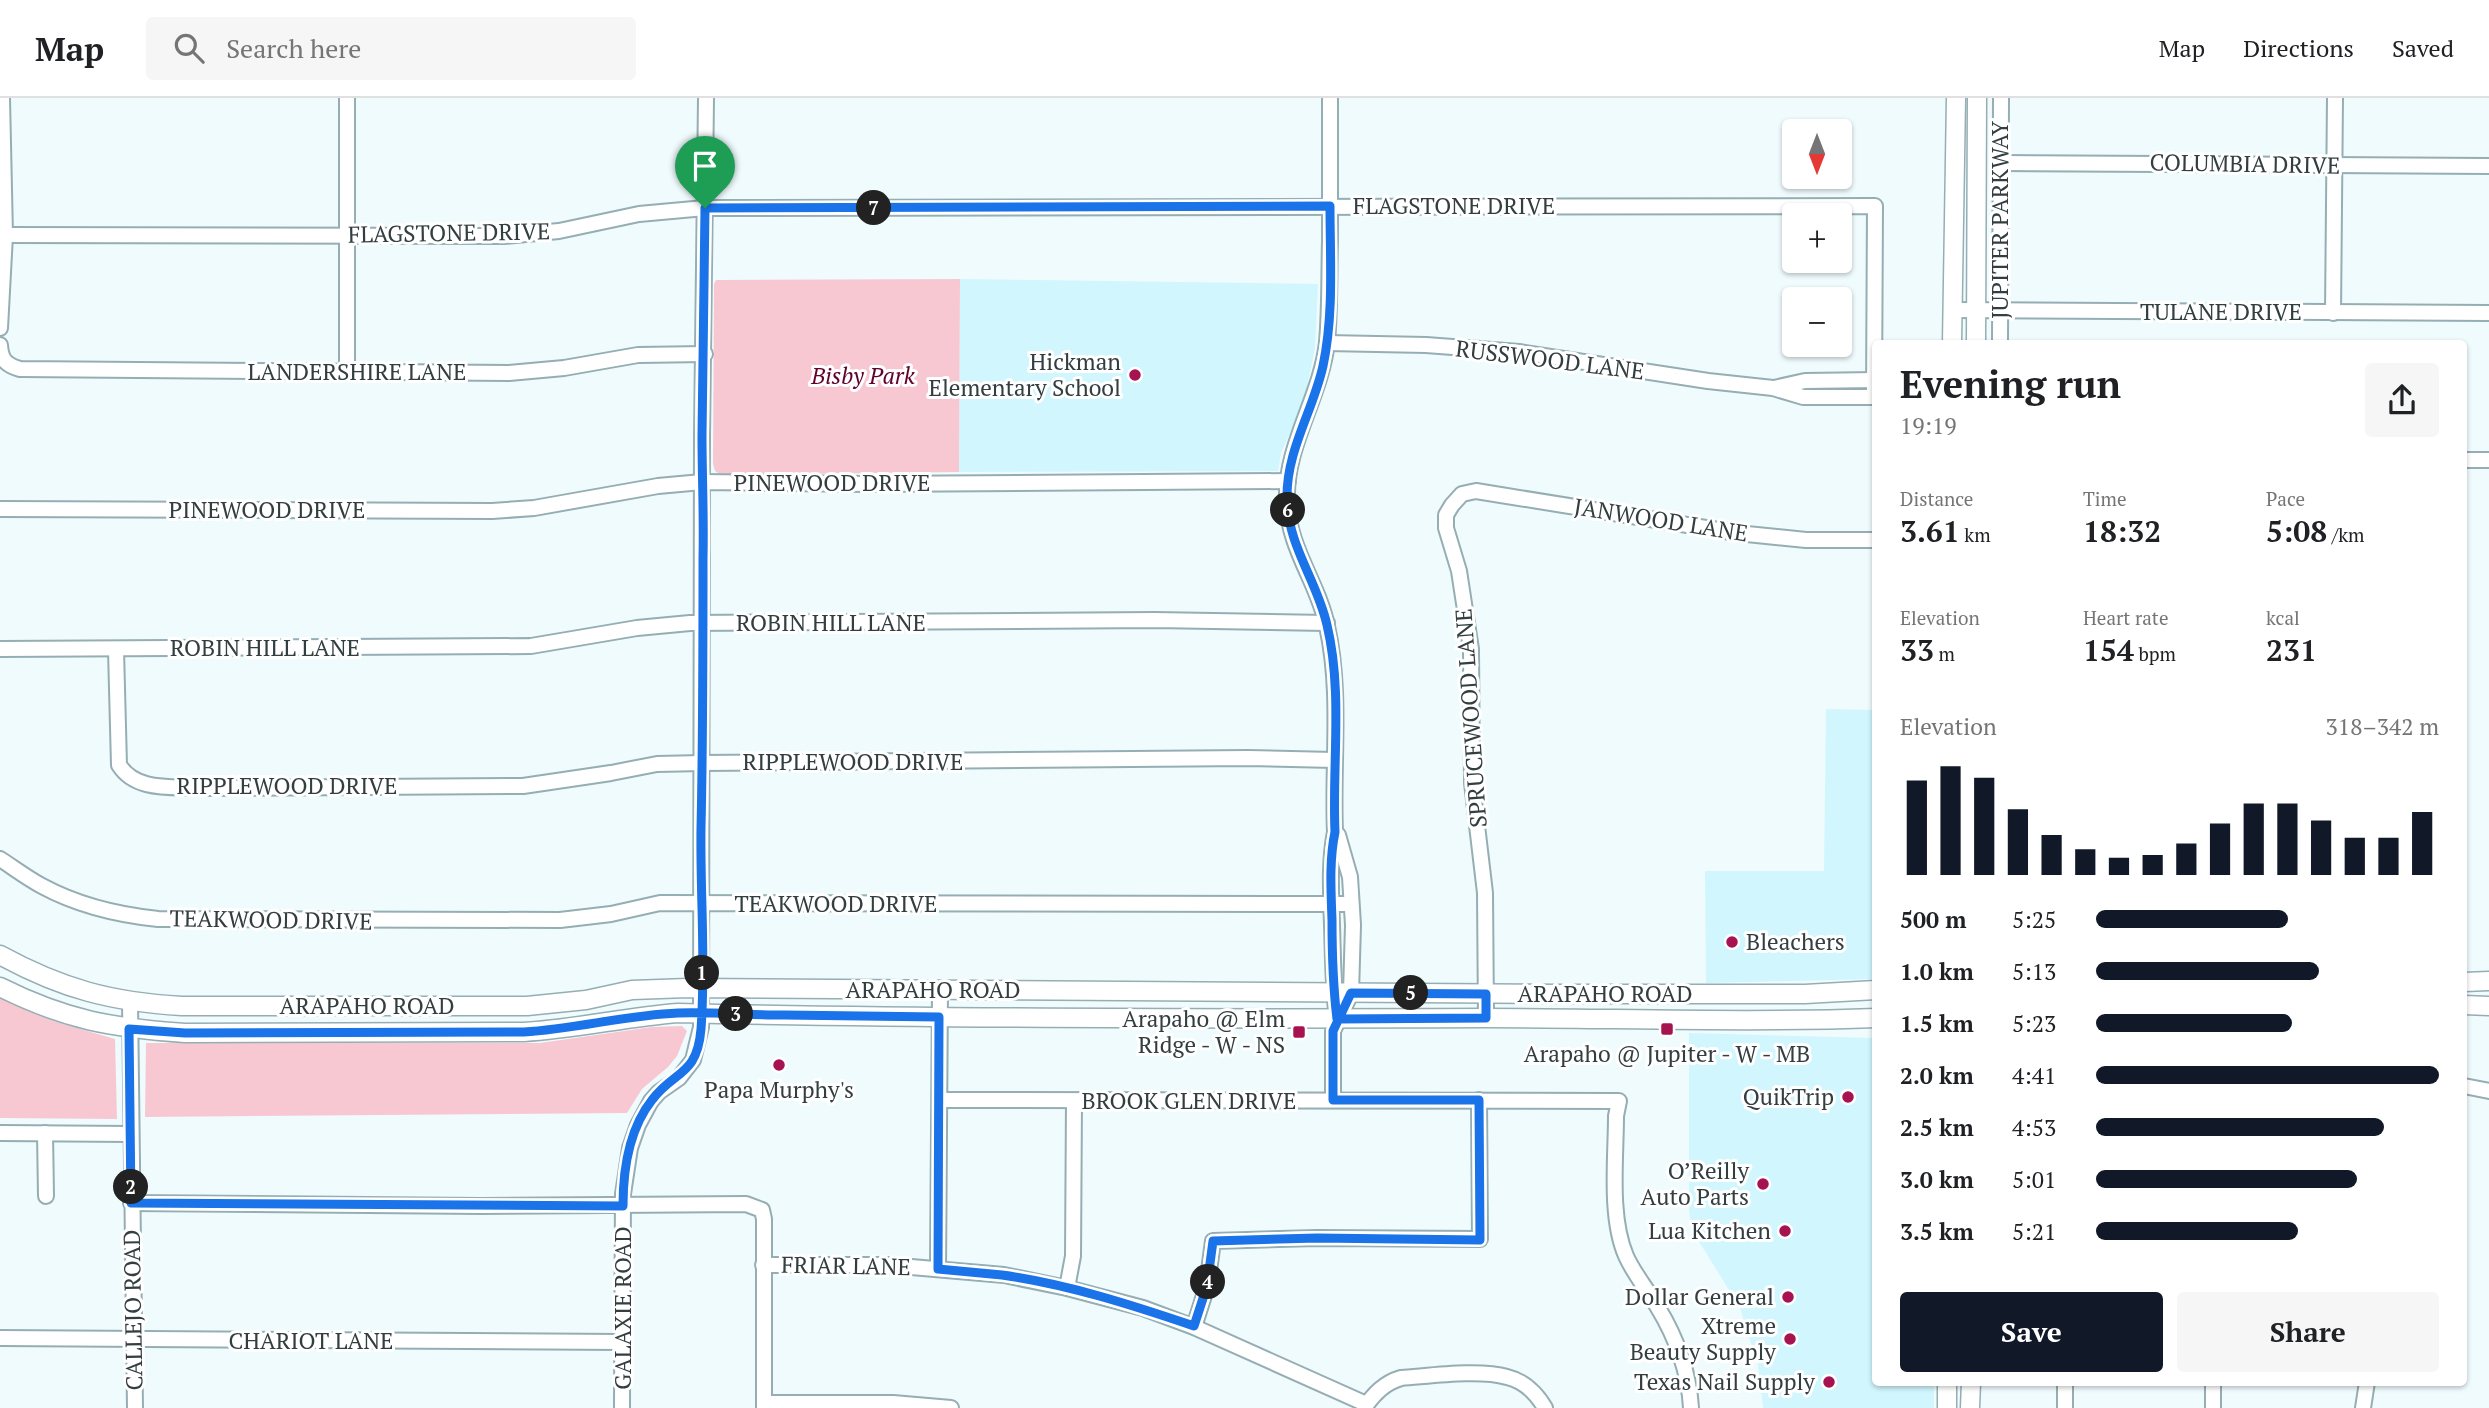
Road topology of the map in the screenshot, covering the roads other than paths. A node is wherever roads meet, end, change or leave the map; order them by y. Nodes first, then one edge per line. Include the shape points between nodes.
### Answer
1 (2, 98) edge
2 (347, 98) edge
3 (706, 98) edge
4 (1330, 98) edge
5 (1956, 98) edge
6 (1977, 98) edge
7 (2001, 98) edge
8 (2335, 98) edge
9 (2001, 163) junction
10 (2334, 165) junction
11 (2489, 166) edge
12 (1330, 206) junction
13 (705, 208) junction
14 (5, 235) junction
15 (347, 235) junction
16 (1952, 310) junction
17 (1976, 310) junction
18 (2000, 310) junction
19 (2333, 313) junction
20 (2489, 313) edge
21 (0, 328) edge
22 (1875, 340) edge
23 (1952, 340) edge
24 (1976, 340) edge
25 (2000, 340) edge
26 (1327, 343) junction
27 (0, 345) edge
28 (705, 354) junction
29 (347, 372) junction
30 (1872, 380) edge
31 (1773, 388) junction
32 (1872, 397) edge
33 (2467, 460) edge
34 (2489, 460) edge
35 (1287, 481) junction
36 (702, 482) junction
37 (1452, 505) joint
38 (0, 509) edge
39 (1872, 540) edge
40 (1327, 623) junction
41 (703, 624) junction
42 (0, 649) edge
43 (116, 650) junction
44 (1334, 760) junction
45 (702, 763) junction
46 (1335, 832) junction
47 (0, 859) edge
48 (701, 904) junction
49 (1331, 904) junction
50 (1352, 904) junction
51 (0, 955) edge
52 (2489, 981) edge
53 (2467, 982) edge
54 (0, 986) edge
55 (702, 988) junction
56 (940, 989) junction
57 (1872, 990) edge
58 (1342, 993) junction
59 (1486, 994) junction
60 (1685, 994) junction
61 (130, 1002) junction
62 (2467, 1006) edge
63 (2489, 1006) edge
64 (701, 1014) junction
65 (939, 1017) junction
66 (1486, 1018) junction
67 (1686, 1018) junction
68 (1872, 1018) edge
69 (1337, 1019) junction
70 (129, 1029) junction
71 (2467, 1087) edge
72 (2489, 1091) edge
73 (940, 1100) junction
74 (1333, 1100) junction
75 (1479, 1100) junction
76 (1074, 1101) junction
77 (0, 1133) edge
78 (45, 1133) junction
79 (131, 1133) junction
80 (46, 1196) dead end
81 (131, 1203) junction
82 (623, 1206) junction
83 (763, 1265) junction
84 (938, 1269) junction
85 (1067, 1288) junction
86 (1194, 1326) junction
87 (0, 1338) edge
88 (133, 1341) junction
89 (622, 1342) junction
90 (1947, 1386) edge
91 (1970, 1386) edge
92 (2065, 1386) edge
93 (2213, 1386) edge
94 (2366, 1386) edge
95 (764, 1406) edge
96 (1365, 1406) edge
97 (135, 1408) edge
98 (622, 1408) edge
99 (951, 1408) edge
100 (1545, 1408) edge
101 (1690, 1408) edge
102 (1947, 1408) edge
103 (1970, 1408) edge
104 (2065, 1408) edge
105 (2213, 1408) edge
106 (2363, 1408) edge

1 - 14 street
2 - 15 street
3 - 13 street, GALAXIE ROAD
4 - 12 street
5 - 16 main road
6 - 17 main road
7 - 9 street, JUPITER PARKWAY
8 - 10 street
9 - 10 street, COLUMBIA DRIVE
9 - 18 street, JUPITER PARKWAY
10 - 11 street, COLUMBIA DRIVE
10 - 19 street
12 - 13 street, FLAGSTONE DRIVE
12 - 22 street, FLAGSTONE DRIVE via 1875,206
12 - 26 street
13 - 15 street, FLAGSTONE DRIVE via 639,214 532,234
13 - 28 street, GALAXIE ROAD
14 - 15 street, FLAGSTONE DRIVE
14 - 21 street
15 - 29 street
16 - 17 street, TULANE DRIVE
16 - 23 main road
17 - 18 street, TULANE DRIVE
17 - 24 main road
18 - 19 street, TULANE DRIVE
18 - 25 street, JUPITER PARKWAY
19 - 20 street, TULANE DRIVE
26 - 31 street, RUSSWOOD LANE via 1519,352
26 - 35 street
27 - 29 street, LANDERSHIRE LANE via 8,366 20,369
28 - 29 street, LANDERSHIRE LANE via 638,355 509,373
28 - 36 street, GALAXIE ROAD
30 - 31 street, RUSSWOOD LANE via 1805,381
31 - 32 street, RUSSWOOD LANE via 1803,397
33 - 34 street
35 - 36 street, PINEWOOD DRIVE
35 - 40 street via 1296,550
36 - 38 street, PINEWOOD DRIVE via 492,511
36 - 41 street, GALAXIE ROAD
37 - 39 street, JANWOOD LANE via 1462,494 1476,491 1737,533
37 - 59 street, SPRUCEWOOD LANE via 1446,514 1446,528 1459,571 1471,649 1472,783 1485,893
40 - 41 street, ROBIN HILL LANE
40 - 44 street via 1335,691
41 - 43 street, ROBIN HILL LANE via 637,628 531,646
41 - 45 street, GALAXIE ROAD
42 - 43 street, ROBIN HILL LANE
43 - 45 street, RIPPLEWOOD DRIVE via 118,765 126,776 153,786 523,786 657,764
44 - 45 street, RIPPLEWOOD DRIVE
44 - 46 street
45 - 48 street, GALAXIE ROAD
46 - 49 street
46 - 50 street via 1350,877
47 - 48 street, TEAKWOOD DRIVE via 43,887 87,904 127,916 159,919 560,920 660,903
48 - 49 street, TEAKWOOD DRIVE
48 - 55 street, GALAXIE ROAD
49 - 50 street, TEAKWOOD DRIVE
49 - 58 street
50 - 58 street
51 - 61 main road, ARAPAHO ROAD via 72,988
52 - 53 main road
54 - 70 main road, ARAPAHO ROAD via 57,1012
55 - 56 main road, ARAPAHO ROAD
55 - 61 main road, ARAPAHO ROAD via 632,990 527,1006
55 - 64 street, GALAXIE ROAD
56 - 58 main road, ARAPAHO ROAD
56 - 65 street
57 - 60 main road, ARAPAHO ROAD
58 - 59 main road, ARAPAHO ROAD
58 - 69 street
59 - 60 main road, ARAPAHO ROAD
59 - 66 street, SPRUCEWOOD LANE
60 - 67 main road
61 - 70 street, CALLEJO ROAD
62 - 63 main road
64 - 65 main road, ARAPAHO ROAD
64 - 70 main road, ARAPAHO ROAD via 636,1017 524,1032 185,1033
64 - 82 street, GALAXIE ROAD via 693,1060 651,1101 638,1125 626,1169
65 - 69 main road, ARAPAHO ROAD
65 - 73 street
66 - 67 main road, ARAPAHO ROAD
66 - 69 main road, ARAPAHO ROAD
67 - 68 main road, ARAPAHO ROAD
69 - 74 street
70 - 79 street, CALLEJO ROAD
71 - 72 street
73 - 76 street, BROOK GLEN DRIVE
73 - 84 street
74 - 75 street, BROOK GLEN DRIVE
74 - 76 street, BROOK GLEN DRIVE
75 - 86 street via 1480,1240 1213,1241 1207,1286
75 - 101 street, BROOK GLEN DRIVE via 1619,1101 1616,1196 1620,1234 1625,1254 1674,1340 1688,1380
76 - 85 street via 1073,1256
77 - 78 street
78 - 79 street
78 - 80 street
79 - 81 street, CALLEJO ROAD
81 - 82 street
81 - 88 street, CALLEJO ROAD
82 - 83 street via 746,1204 762,1210
82 - 89 street, GALAXIE ROAD
83 - 84 street, FRIAR LANE
83 - 95 street
84 - 85 street, FRIAR LANE via 1004,1275
85 - 86 street, FRIAR LANE
86 - 96 street, FRIAR LANE
87 - 88 street, CHARIOT LANE
88 - 89 street, CHARIOT LANE
88 - 97 street, CALLEJO ROAD
89 - 98 street, GALAXIE ROAD
90 - 102 main road
91 - 103 main road
92 - 104 street
93 - 105 street
94 - 106 street
95 - 99 street via 893,1403
96 - 100 street via 1389,1382 1401,1378 1487,1375 1520,1382

